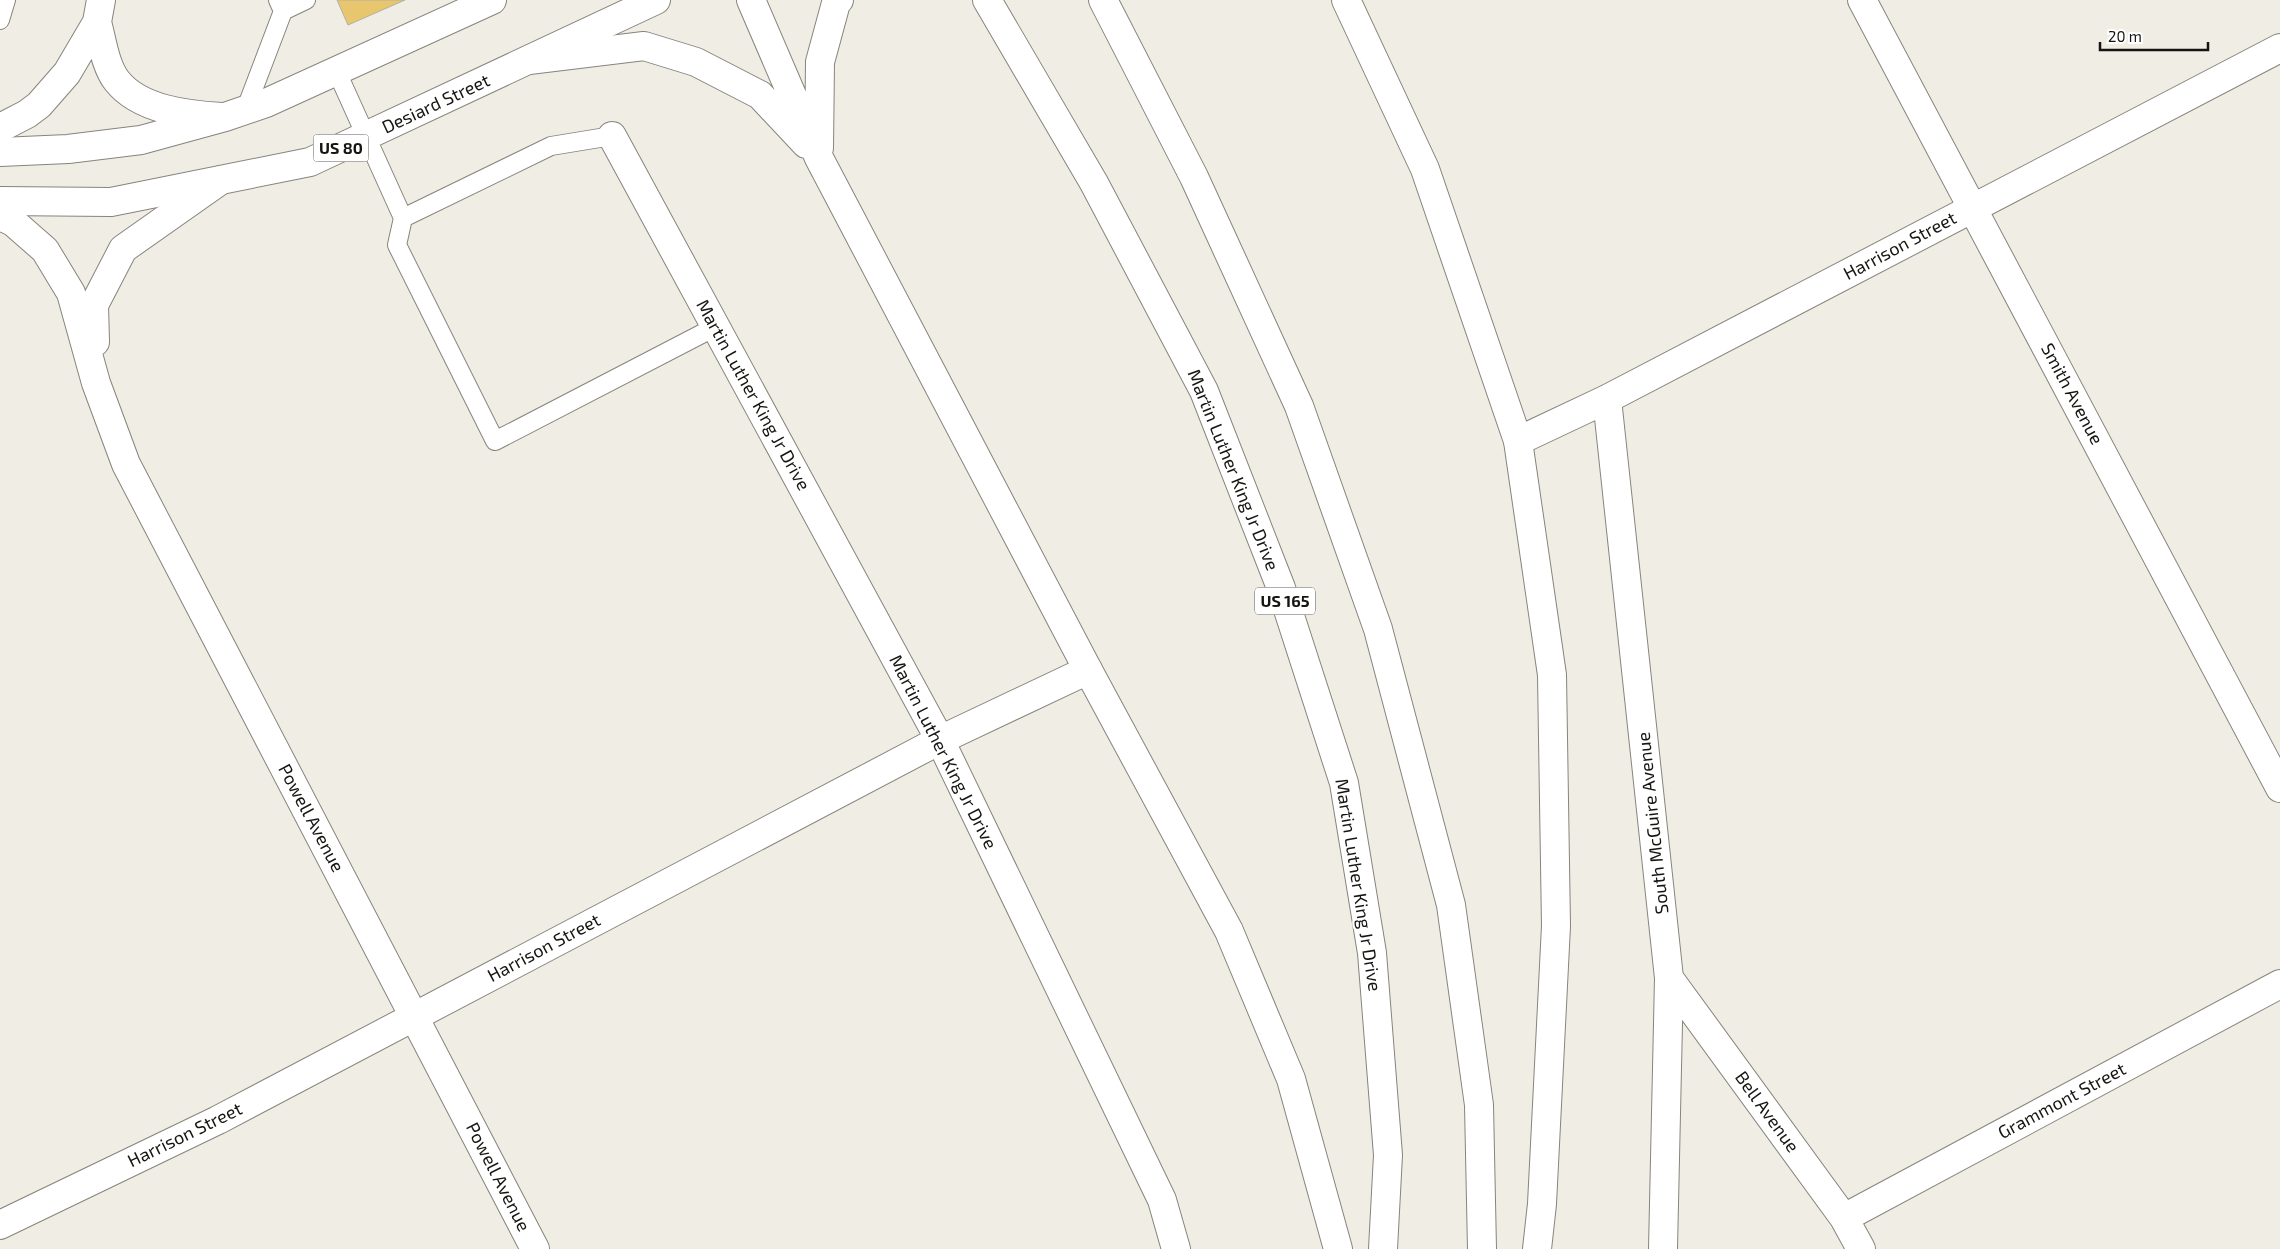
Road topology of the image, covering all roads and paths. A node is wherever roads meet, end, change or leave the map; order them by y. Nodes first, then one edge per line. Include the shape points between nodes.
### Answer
1 (6, 0) edge
2 (306, 0) edge
3 (492, 0) edge
4 (656, 0) edge
5 (750, 0) edge
6 (839, 0) edge
7 (1103, 0) edge
8 (1346, 0) edge
9 (1862, 0) edge
10 (989, 5) edge
11 (280, 6) edge
12 (99, 11) edge
13 (0, 20) edge
14 (2280, 48) edge
15 (530, 60) junction
16 (337, 72) junction
17 (235, 114) junction
18 (0, 128) edge
19 (612, 136) joint
20 (366, 137) junction
21 (0, 152) edge
22 (818, 158) junction
23 (221, 180) junction
24 (0, 201) edge
25 (1974, 208) junction
26 (0, 216) edge
27 (403, 218) junction
28 (716, 327) junction
29 (96, 383) junction
30 (1607, 399) junction
31 (1518, 441) junction
32 (1088, 670) junction
33 (940, 740) junction
34 (2280, 788) edge
35 (1669, 978) junction
36 (2280, 984) edge
37 (414, 1016) junction
38 (1844, 1218) junction
39 (0, 1226) edge
40 (535, 1249) edge
41 (1176, 1249) edge
42 (1338, 1249) edge
43 (1383, 1249) edge
44 (1482, 1249) edge
45 (1537, 1249) edge
46 (1663, 1249) edge
47 (1860, 1249) edge

1 - 13 lane
2 - 11 lane
3 - 16 main road
4 - 15 main road, Desiard Street / US 80
5 - 22 main road
6 - 22 main road via 820,62
7 - 44 main road via 1194,177 1299,406 1378,629 1450,905 1479,1105
8 - 31 main road via 1425,169
9 - 25 main road, Smith Avenue
10 - 43 main road, Martin Luther King Jr Drive / US 165 via 1094,183 1204,391 1281,588 1344,783 1372,953 1388,1155
11 - 17 lane
12 - 17 main road via 109,66 117,81 130,92 155,106 188,115
12 - 18 main road via 67,73 50,94 27,114
14 - 25 main road, Harrison Street
15 - 20 main road, Desiard Street / US 80
15 - 22 main road via 644,46 696,62 760,95
16 - 17 main road
16 - 20 lane
17 - 21 main road via 141,140 68,149
19 - 27 lane via 550,146
19 - 28 main road, Martin Luther King Jr Drive
20 - 23 main road, Desiard Street / US 80 via 310,162
20 - 27 lane
22 - 32 main road
23 - 24 main road, Desiard Street / US 80 via 111,202
23 - 29 main road, Powell Avenue via 123,249 94,305
25 - 30 main road, Harrison Street
25 - 34 main road, Smith Avenue
26 - 29 main road, Powell Avenue via 13,222 45,250 71,293
27 - 28 lane via 397,245 495,441
28 - 33 main road, Martin Luther King Jr Drive
29 - 37 main road, Powell Avenue via 126,464
30 - 31 main road, Harrison Street
30 - 35 main road, South McGuire Avenue
31 - 45 main road via 1552,675 1556,926
32 - 33 main road, Harrison Street
32 - 42 main road via 1229,931 1291,1079
33 - 37 main road, Harrison Street
33 - 41 main road, Martin Luther King Jr Drive via 1162,1200
35 - 38 main road, Bell Avenue
35 - 46 main road, South McGuire Avenue
36 - 38 main road, Grammont Street
37 - 39 main road, Harrison Street via 218,1120
37 - 40 main road, Powell Avenue
38 - 47 main road, Bell Avenue

